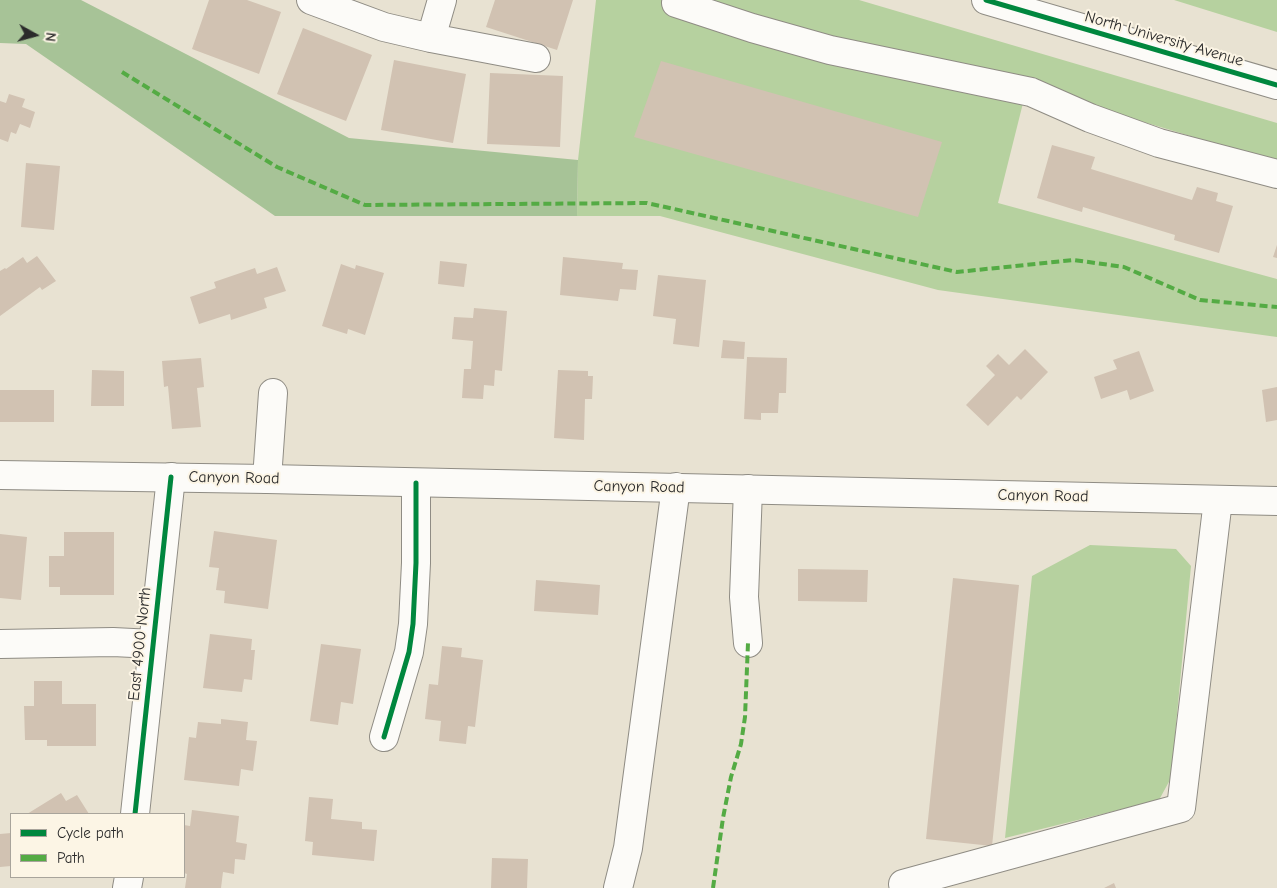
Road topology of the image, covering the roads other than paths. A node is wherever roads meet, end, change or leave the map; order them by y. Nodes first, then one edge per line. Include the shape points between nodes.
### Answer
1 (311, 0) edge
2 (442, 0) edge
3 (677, 0) edge
4 (986, 0) edge
5 (430, 38) junction
6 (536, 58) dead end
7 (1277, 85) edge
8 (1277, 174) edge
9 (273, 393) dead end
10 (0, 475) edge
11 (171, 477) junction
12 (268, 479) junction
13 (416, 483) junction
14 (676, 487) junction
15 (748, 490) junction
16 (1218, 500) junction
17 (1277, 501) edge
18 (748, 643) dead end
19 (0, 644) edge
20 (153, 644) junction
21 (384, 737) dead end
22 (135, 813) edge
23 (903, 884) dead end
24 (618, 888) edge

1 - 5 main road via 384,27
2 - 5 main road
3 - 8 main road via 676,3 704,13 830,50 1031,92 1159,143
4 - 7 main road, North University Avenue
5 - 6 main road
9 - 12 main road
10 - 11 main road, Canyon Road
11 - 12 main road, Canyon Road
11 - 20 main road, East 4900 North
12 - 13 main road, Canyon Road
13 - 14 main road, Canyon Road
13 - 21 main road via 412,634
14 - 15 main road, Canyon Road
14 - 24 main road via 628,848
15 - 16 main road, Canyon Road
15 - 18 main road via 744,598
16 - 17 main road, Canyon Road
16 - 23 main road via 1181,808
19 - 20 main road
20 - 22 main road, East 4900 North

